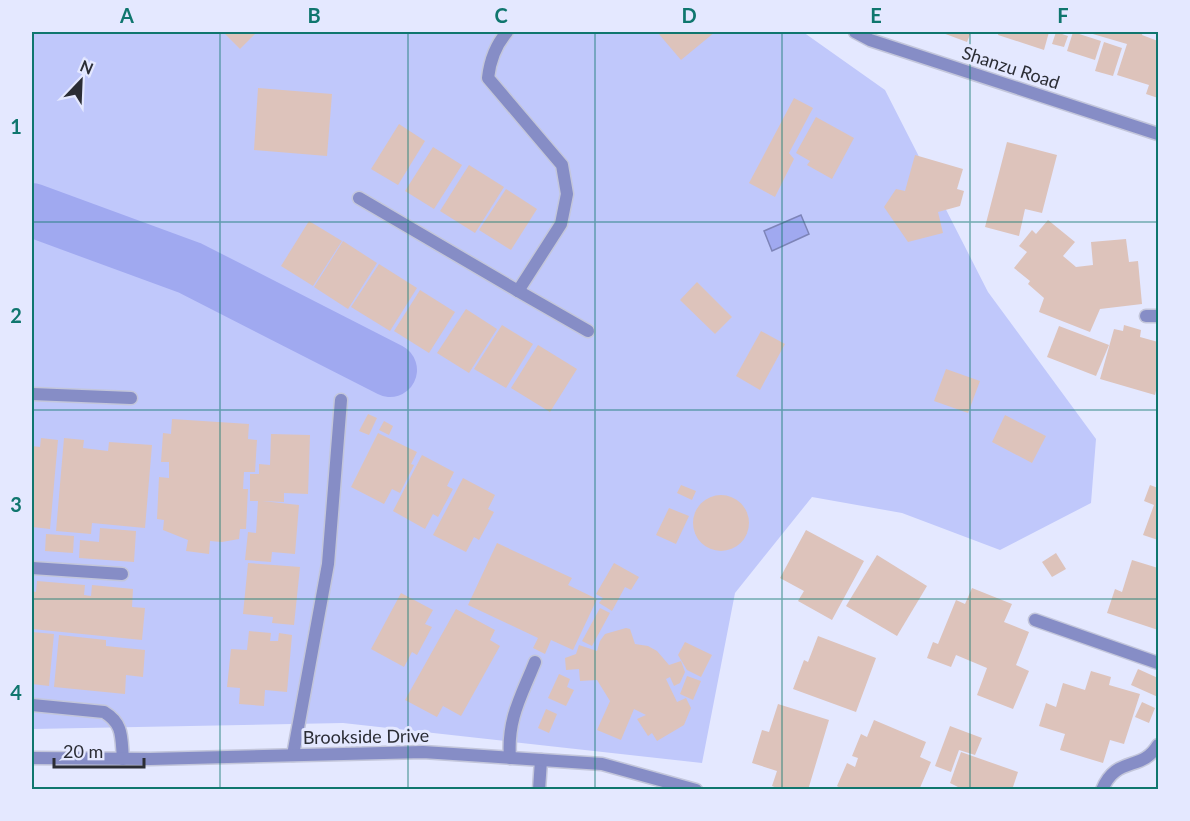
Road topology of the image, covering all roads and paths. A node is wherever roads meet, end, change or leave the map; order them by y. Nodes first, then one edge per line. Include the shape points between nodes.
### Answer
1 (507, 32) edge
2 (855, 32) edge
3 (1158, 134) edge
4 (359, 198) dead end
5 (518, 291) junction
6 (588, 331) dead end
7 (32, 394) edge
8 (131, 398) dead end
9 (342, 400) dead end
10 (32, 568) edge
11 (122, 574) dead end
12 (1035, 620) dead end
13 (535, 662) dead end
14 (1158, 663) edge
15 (32, 705) edge
16 (1158, 746) edge
17 (293, 755) junction
18 (32, 758) edge
19 (510, 758) junction
20 (123, 759) junction
21 (541, 760) junction
22 (539, 789) edge
23 (696, 789) edge
24 (1102, 789) edge

1 - 5 street via 490,59 488,78 562,165 567,194 561,224
2 - 3 street, Shanzu Road
4 - 5 street
5 - 6 street
7 - 8 street
9 - 17 street via 328,564
10 - 11 street
12 - 14 street
13 - 19 street via 512,717 508,737
15 - 20 street via 104,712 113,717 119,725
16 - 24 street via 1146,759 1115,769
17 - 19 street, Brookside Drive via 423,752
17 - 20 street, Brookside Drive
18 - 20 street, Brookside Drive
19 - 21 street, Brookside Drive
21 - 22 street
21 - 23 street, Brookside Drive via 602,764

